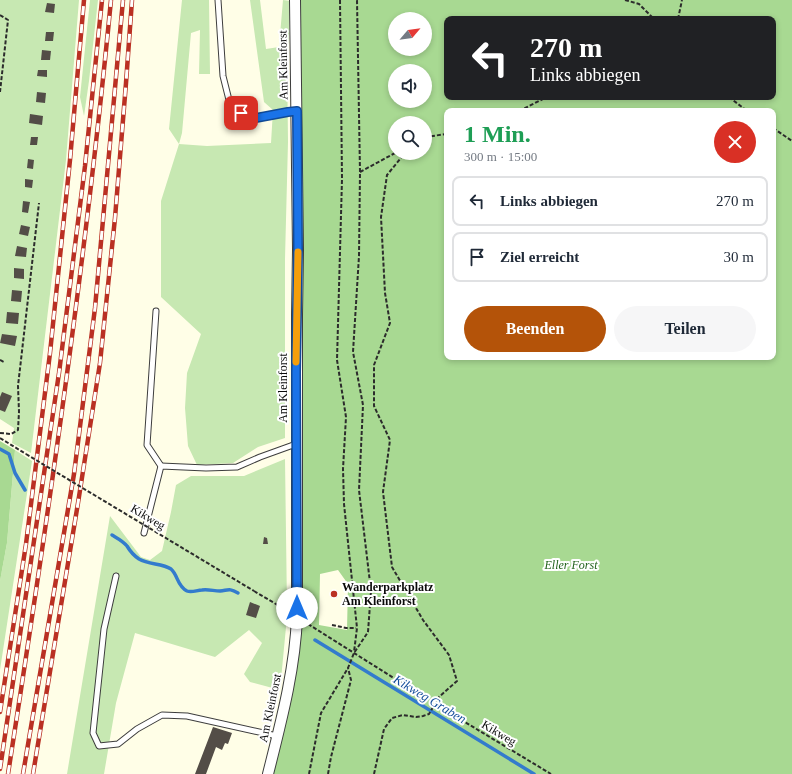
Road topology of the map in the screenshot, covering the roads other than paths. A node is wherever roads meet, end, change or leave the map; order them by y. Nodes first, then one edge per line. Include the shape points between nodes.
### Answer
1 (218, 0) edge
2 (295, 0) edge
3 (297, 111) junction
4 (156, 311) dead end
5 (296, 444) junction
6 (161, 466) junction
7 (144, 533) dead end
8 (116, 576) dead end
9 (277, 736) junction
10 (268, 774) edge

1 - 3 lane via 223,76 231,108 251,119
2 - 3 street, Am Kleinforst
3 - 5 street, Am Kleinforst
4 - 6 lane via 148,445
5 - 6 lane via 237,466
5 - 9 street, Am Kleinforst via 296,640
6 - 7 lane
8 - 9 lane via 104,629 93,733 99,746 118,744 137,729 162,715 187,716
9 - 10 street, Am Kleinforst

